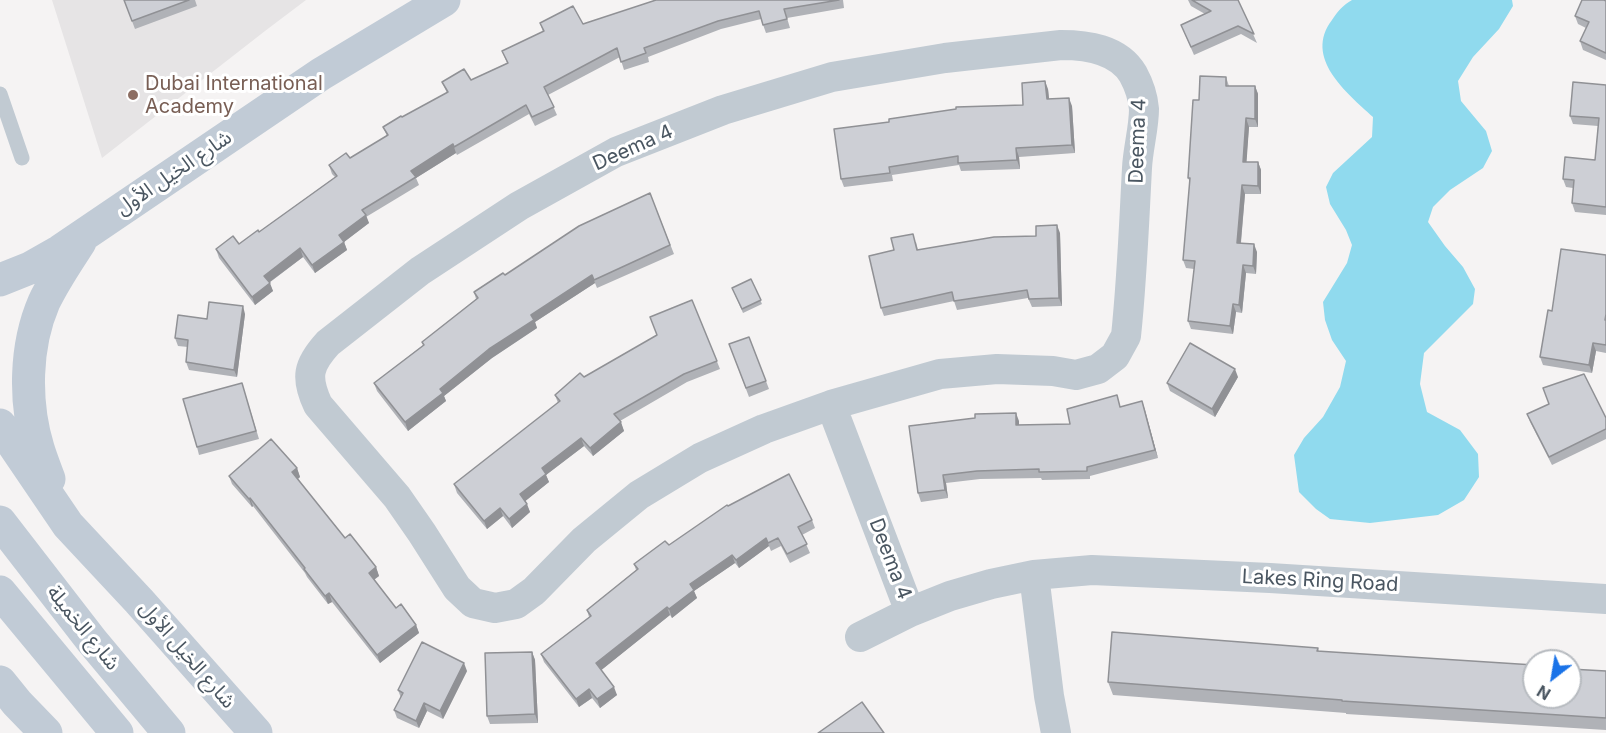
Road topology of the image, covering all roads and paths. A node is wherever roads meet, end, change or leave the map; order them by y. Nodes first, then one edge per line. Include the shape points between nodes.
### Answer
1 (444, 0) edge
2 (0, 94) edge
3 (22, 158) dead end
4 (88, 231) junction
5 (0, 280) edge
6 (831, 405) junction
7 (0, 426) edge
8 (68, 525) junction
9 (6, 530) edge
10 (1034, 575) junction
11 (0, 592) edge
12 (1606, 599) edge
13 (909, 612) junction
14 (860, 637) dead end
15 (0, 682) edge
16 (46, 733) edge
17 (117, 733) edge
18 (169, 733) edge
19 (256, 733) edge
20 (1056, 733) edge

1 - 4 main road, شارع الخيل الأول via 321,74
2 - 3 lane
4 - 5 main road, شارع الخيل الأول via 50,257
4 - 8 main road via 59,273 44,304 35,330 29,370 29,410 38,448
6 - 6 street, Deema 4 via 940,374 997,369 1076,375 1098,369 1115,356 1126,336 1144,109 1132,72 1120,61 1104,50 1083,45 945,58 832,77 723,110 616,152 519,206 420,271 328,343 315,357 310,373 311,390 318,405 397,497 457,588 473,603 495,608 516,604 534,591 584,540 639,495 700,458
6 - 13 street, Deema 4
7 - 8 main road
8 - 19 main road, شارع الخيل الأول
9 - 18 main road, شارع الخميلة
10 - 12 street, Lakes Ring Road via 1092,570
10 - 13 street, Lakes Ring Road via 960,593
10 - 20 street
11 - 17 main road, شارع الخميلة
13 - 14 street, Lakes Ring Road
15 - 16 main road

